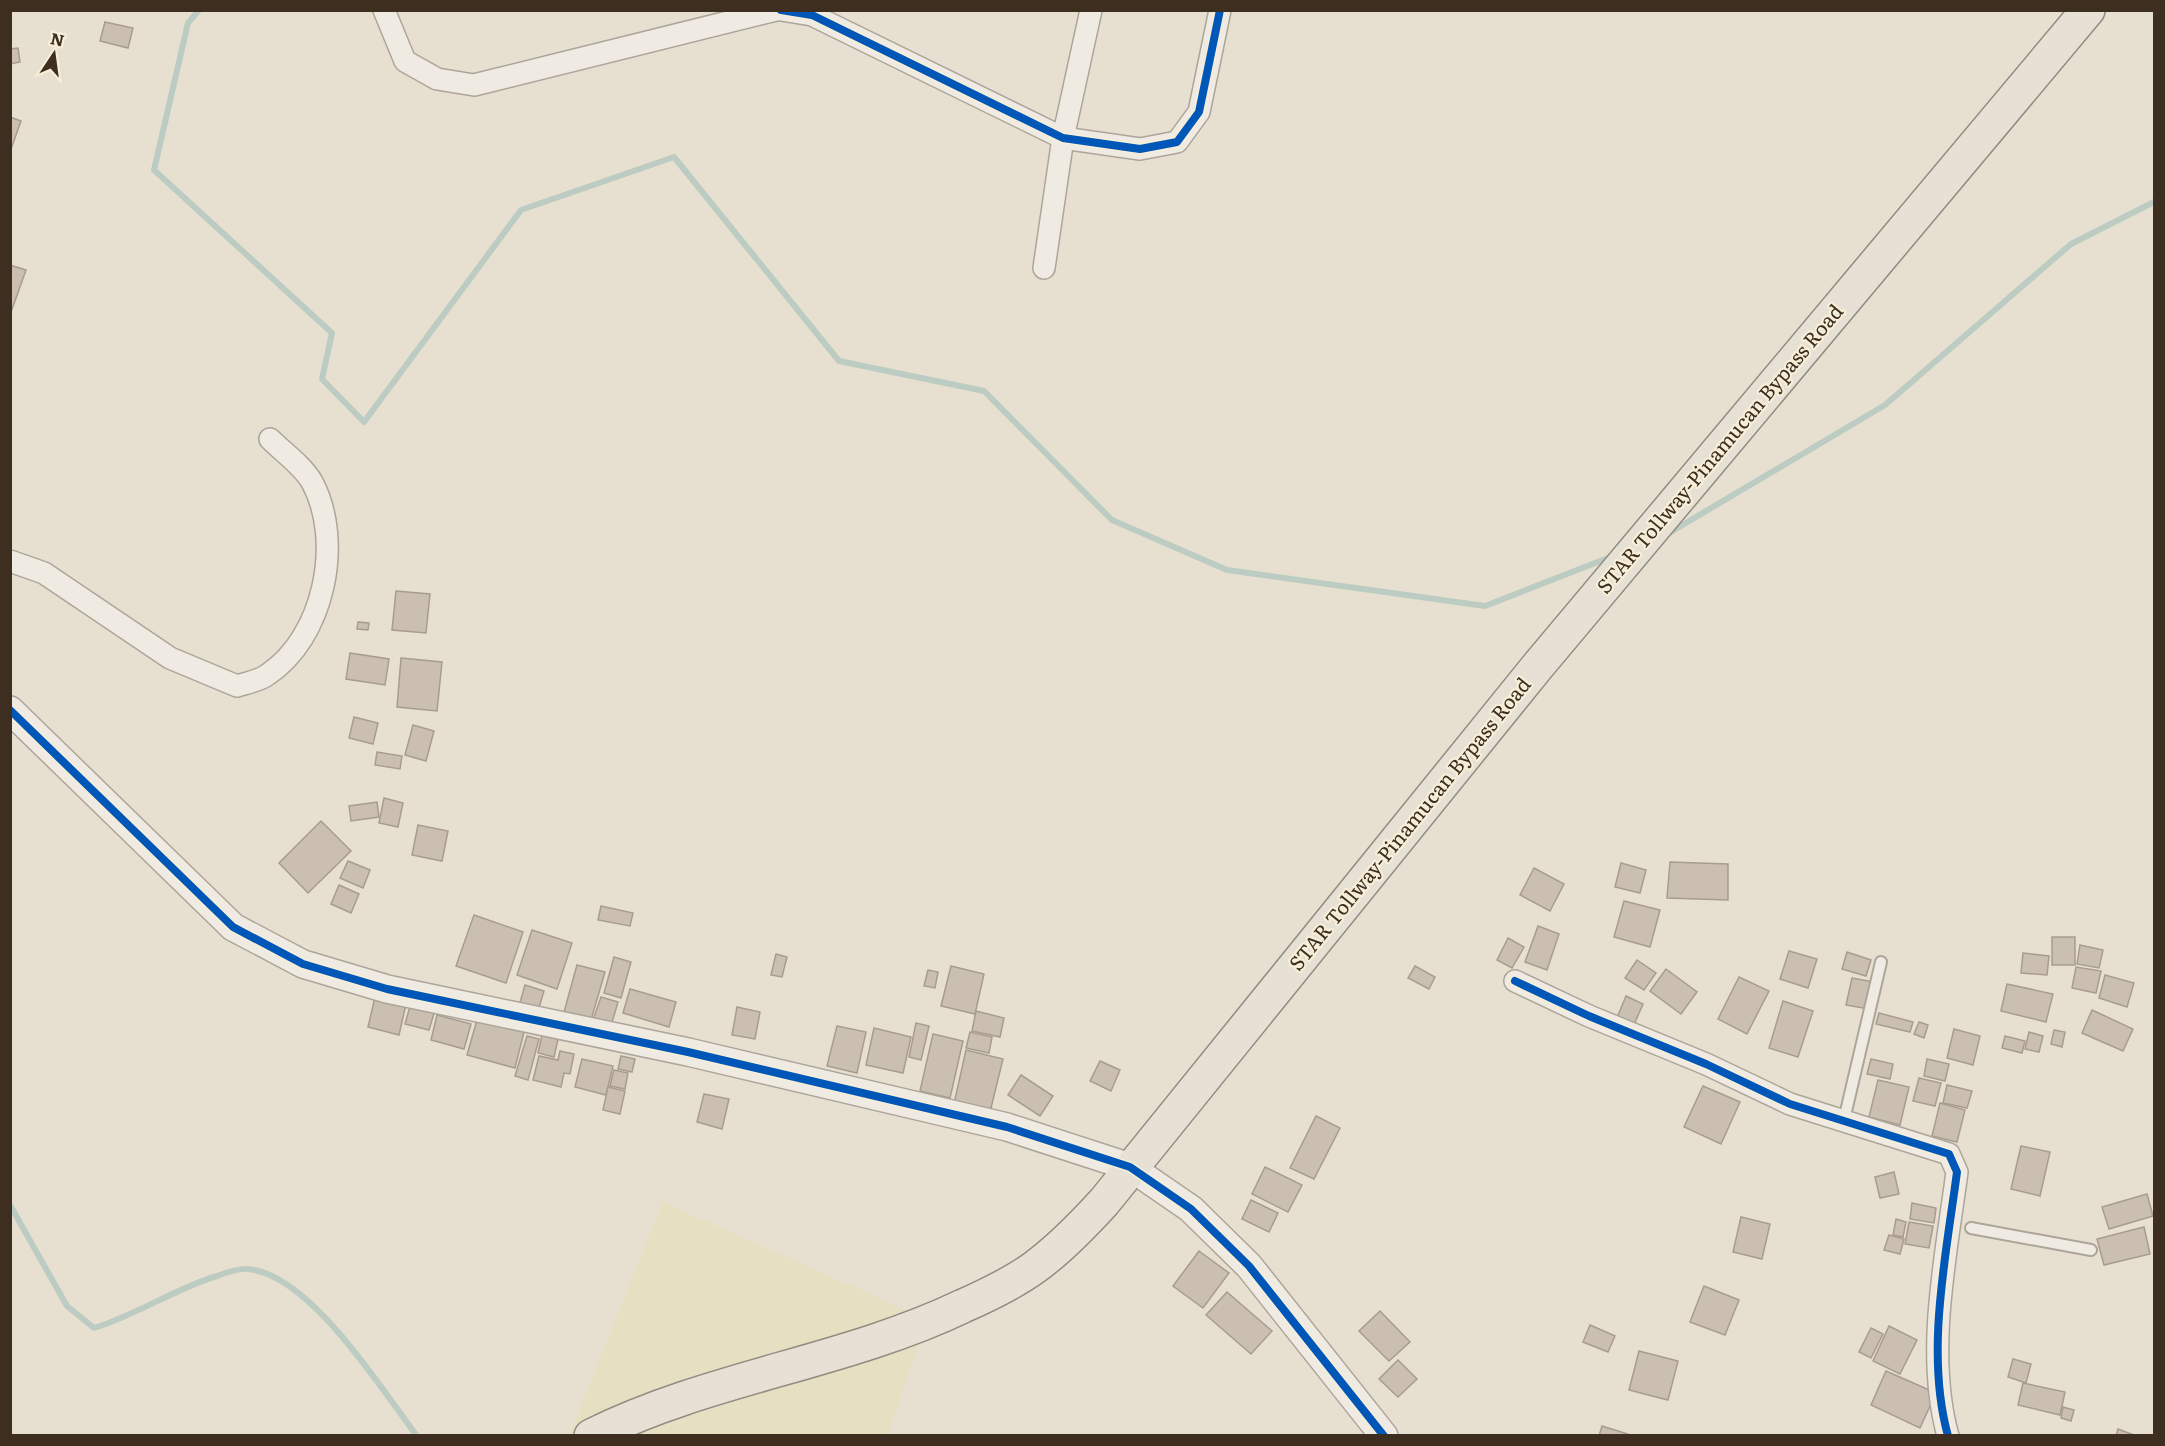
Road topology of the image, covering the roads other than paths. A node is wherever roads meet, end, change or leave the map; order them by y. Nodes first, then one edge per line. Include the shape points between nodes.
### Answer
1 (384, 10) edge
2 (776, 10) edge
3 (781, 10) edge
4 (1091, 10) edge
5 (1220, 10) edge
6 (2088, 10) edge
7 (1063, 138) junction
8 (1044, 268) dead end
9 (270, 439) dead end
10 (10, 561) edge
11 (10, 710) edge
12 (1881, 962) dead end
13 (1515, 981) dead end
14 (1844, 1120) junction
15 (1130, 1167) junction
16 (1959, 1227) junction
17 (2091, 1250) dead end
18 (591, 1436) edge
19 (1384, 1436) edge
20 (1948, 1436) edge

1 - 2 street via 405,61 438,79 474,85
3 - 7 street via 812,15
4 - 7 street
5 - 7 street via 1199,112 1177,142 1140,149
6 - 15 main road, STAR Tollway-Pinamucan Bypass Road via 1537,667
7 - 8 street
9 - 10 street via 311,480 325,515 326,570 310,626 287,659 265,676 237,686 170,658 44,573
11 - 15 street via 233,927 303,964 387,989 700,1054 1007,1126
12 - 14 lane
13 - 14 street via 1790,1104
14 - 16 street via 1949,1154 1957,1172
15 - 18 main road, STAR Tollway-Pinamucan Bypass Road via 1072,1237 1033,1268 991,1293 901,1334 667,1406
15 - 19 street via 1191,1209 1249,1266
16 - 17 lane
16 - 20 street via 1939,1314 1940,1409

